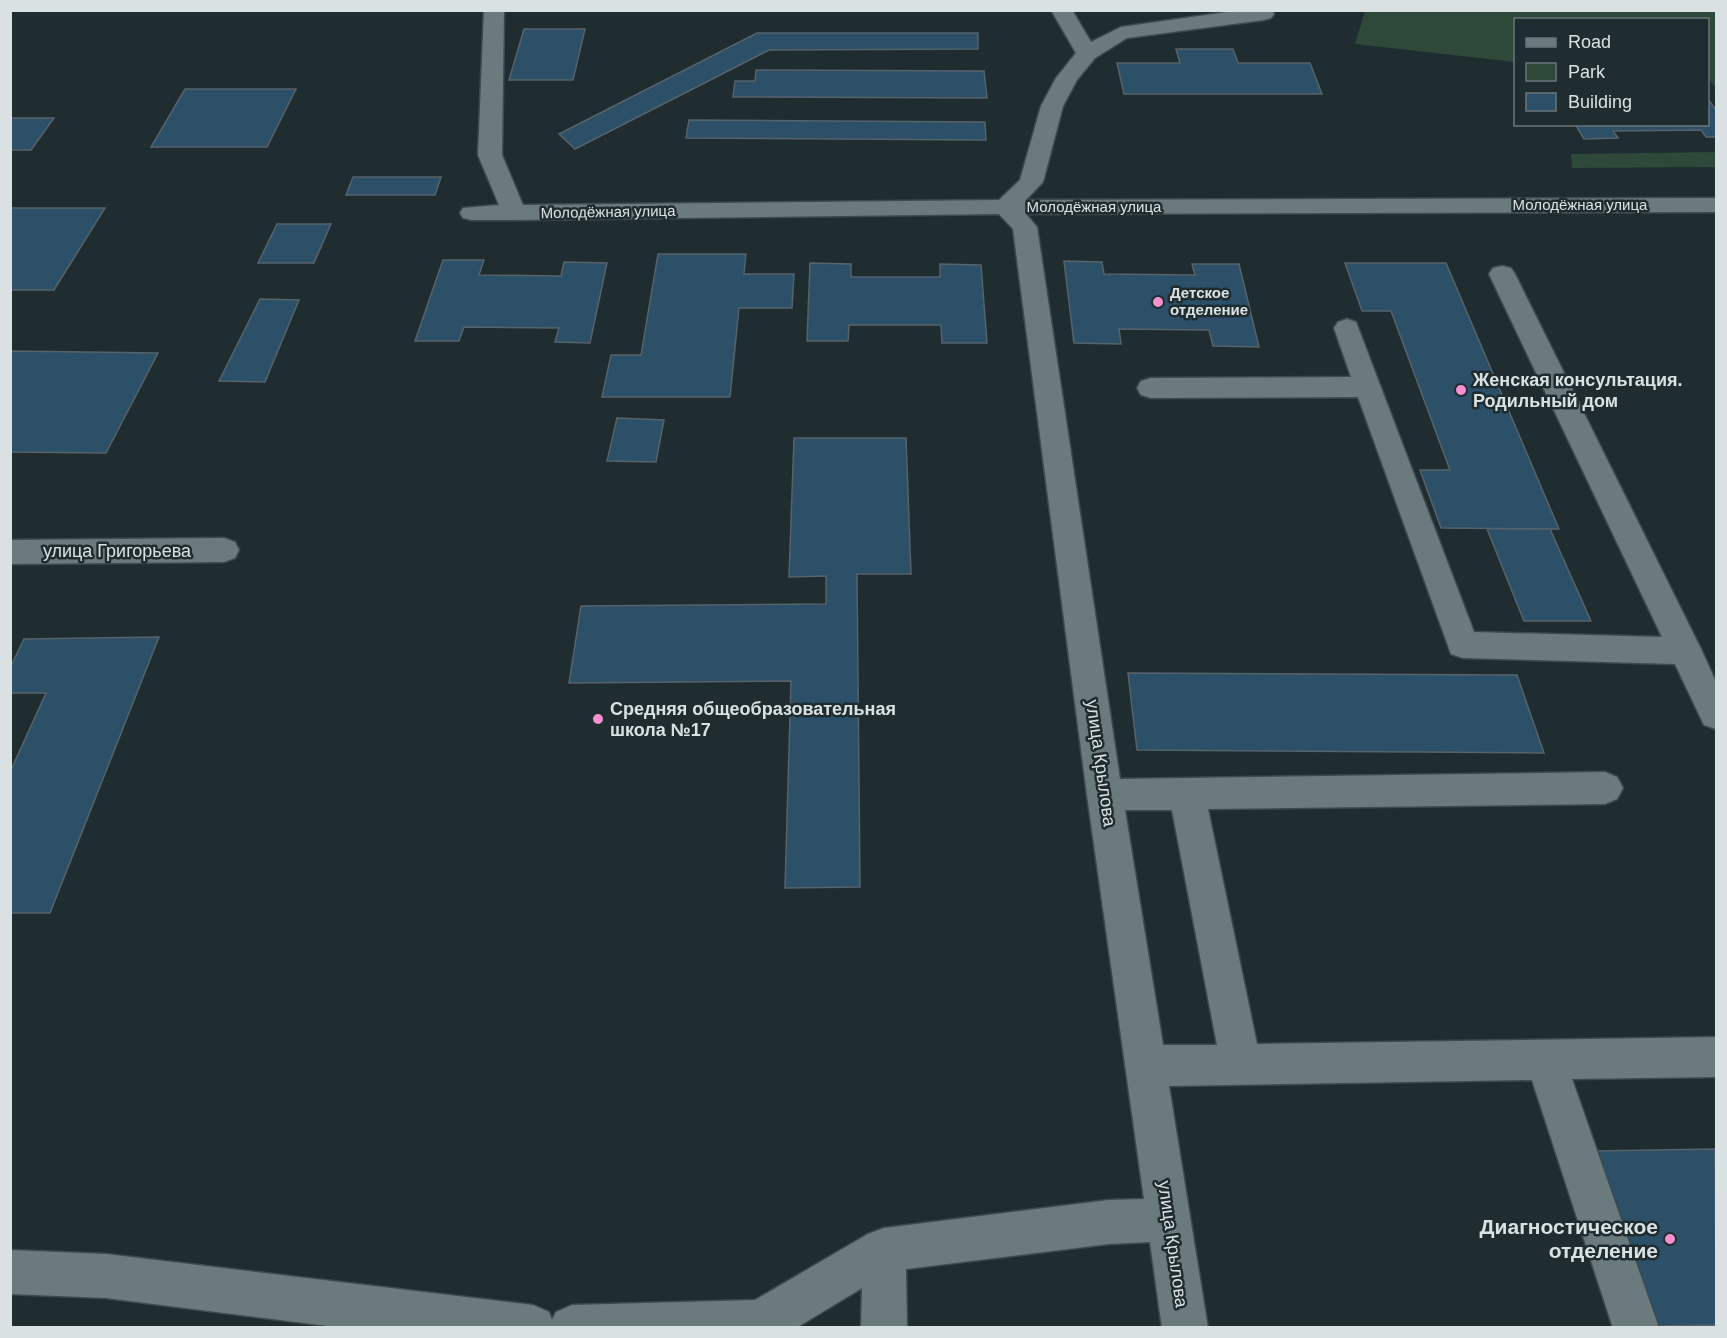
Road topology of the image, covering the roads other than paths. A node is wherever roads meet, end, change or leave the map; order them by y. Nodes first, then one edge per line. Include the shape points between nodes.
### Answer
1 (494, 10) edge
2 (1061, 10) edge
3 (1264, 14) dead end
4 (1087, 53) junction
5 (1716, 205) edge
6 (1005, 207) junction
7 (472, 213) dead end
8 (514, 213) junction
9 (1503, 274) dead end
10 (1347, 328) dead end
11 (1369, 387) junction
12 (1151, 388) dead end
13 (224, 550) dead end
14 (10, 552) edge
15 (1686, 651) junction
16 (1716, 715) edge
17 (1605, 788) dead end
18 (1187, 794) junction
19 (1105, 795) junction
20 (1716, 1057) edge
21 (1545, 1059) junction
22 (1240, 1065) junction
23 (1146, 1066) junction
24 (1170, 1219) junction
25 (884, 1250) junction
26 (10, 1272) edge
27 (533, 1328) edge
28 (572, 1328) edge
29 (884, 1328) edge
30 (1185, 1328) edge
31 (1636, 1328) edge

1 - 8 street via 490,155
2 - 4 street
3 - 4 street via 1121,33
4 - 6 street via 1052,106 1031,182
5 - 6 street, Молодёжная улица
6 - 8 street, Молодёжная улица
6 - 19 street, улица Крылова via 1025,227
7 - 8 street, Молодёжная улица
9 - 15 street
10 - 11 street
11 - 12 street
11 - 15 street via 1462,645
13 - 14 street, улица Григорьева
15 - 16 street
17 - 18 street
18 - 19 street
18 - 22 street
19 - 23 street, улица Крылова
20 - 21 street
21 - 22 street
21 - 31 street
22 - 23 street
23 - 24 street, улица Крылова
24 - 25 street via 1109,1222
24 - 30 street, улица Крылова
25 - 28 street via 760,1323
25 - 29 street
26 - 27 street via 106,1276

